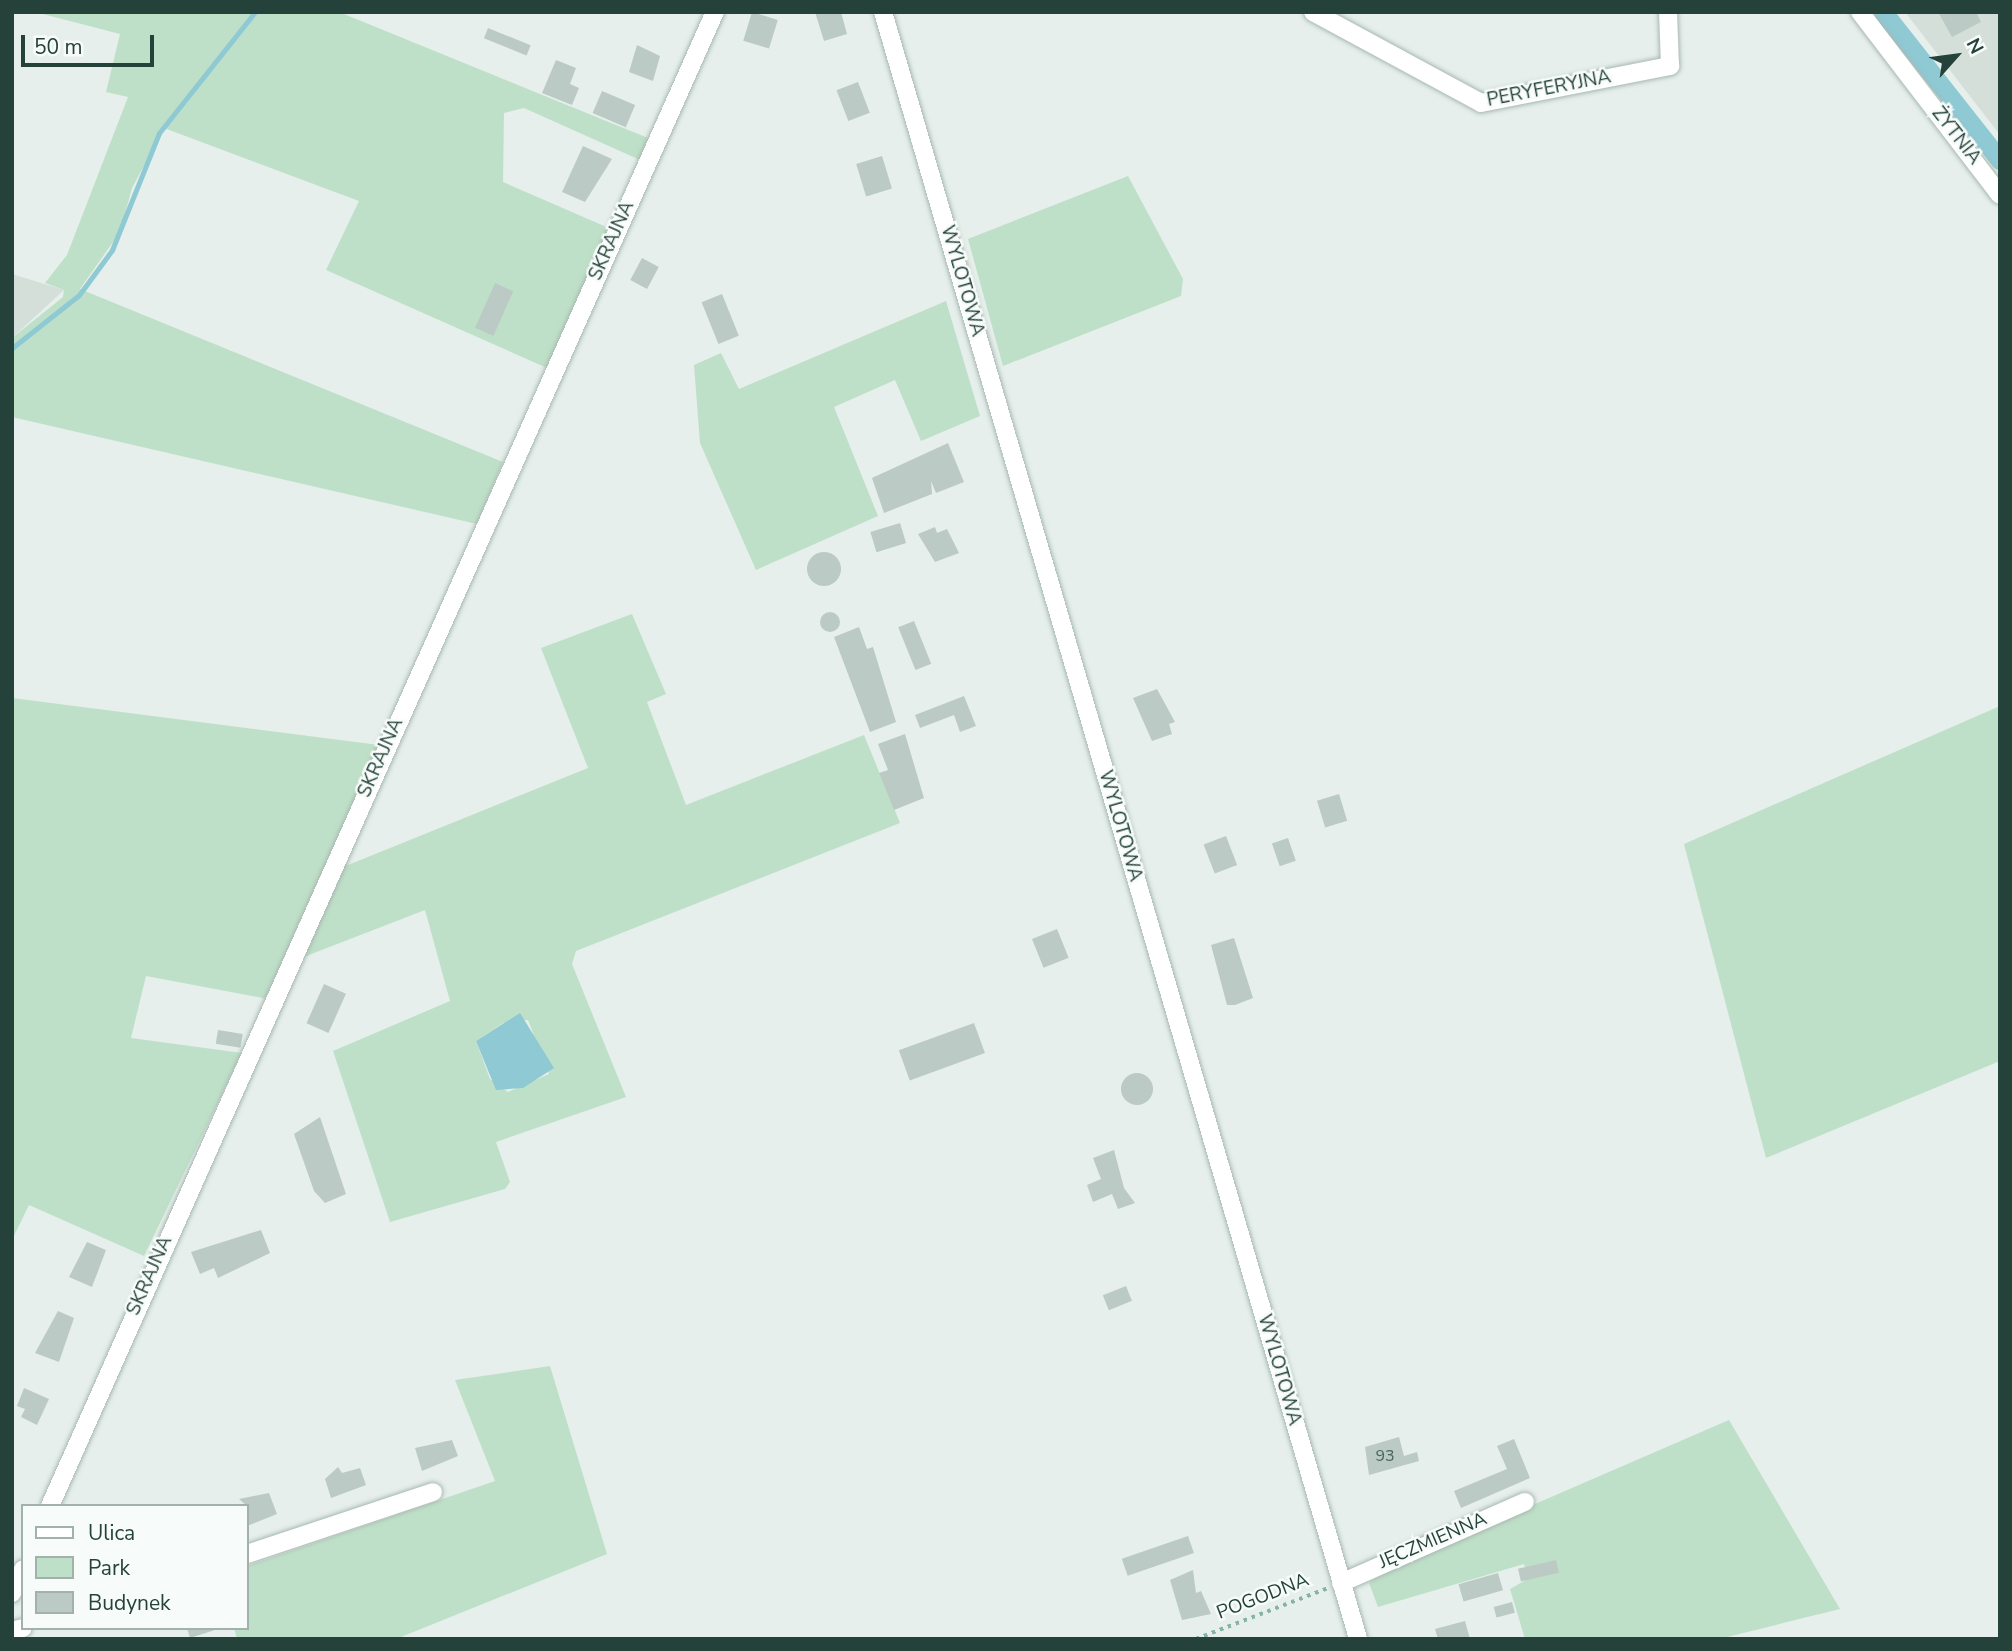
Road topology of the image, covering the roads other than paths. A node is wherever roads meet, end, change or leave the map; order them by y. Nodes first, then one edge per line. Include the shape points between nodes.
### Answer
1 (715, 12) edge
2 (883, 12) edge
3 (1313, 12) edge
4 (1668, 12) edge
5 (1860, 12) edge
6 (2000, 195) edge
7 (433, 1492) dead end
8 (1525, 1502) dead end
9 (51, 1504) edge
10 (248, 1554) edge
11 (21, 1573) edge
12 (1341, 1583) junction
13 (12, 1593) edge
14 (1357, 1639) edge

1 - 9 street, SKRAJNA
2 - 12 street, WYLOTOWA
3 - 4 street, PERYFERYJNA via 1481,103 1670,66
5 - 6 street, ŻYTNIA
7 - 10 street
8 - 12 street, JĘCZMIENNA
11 - 13 street
12 - 14 street, WYLOTOWA

